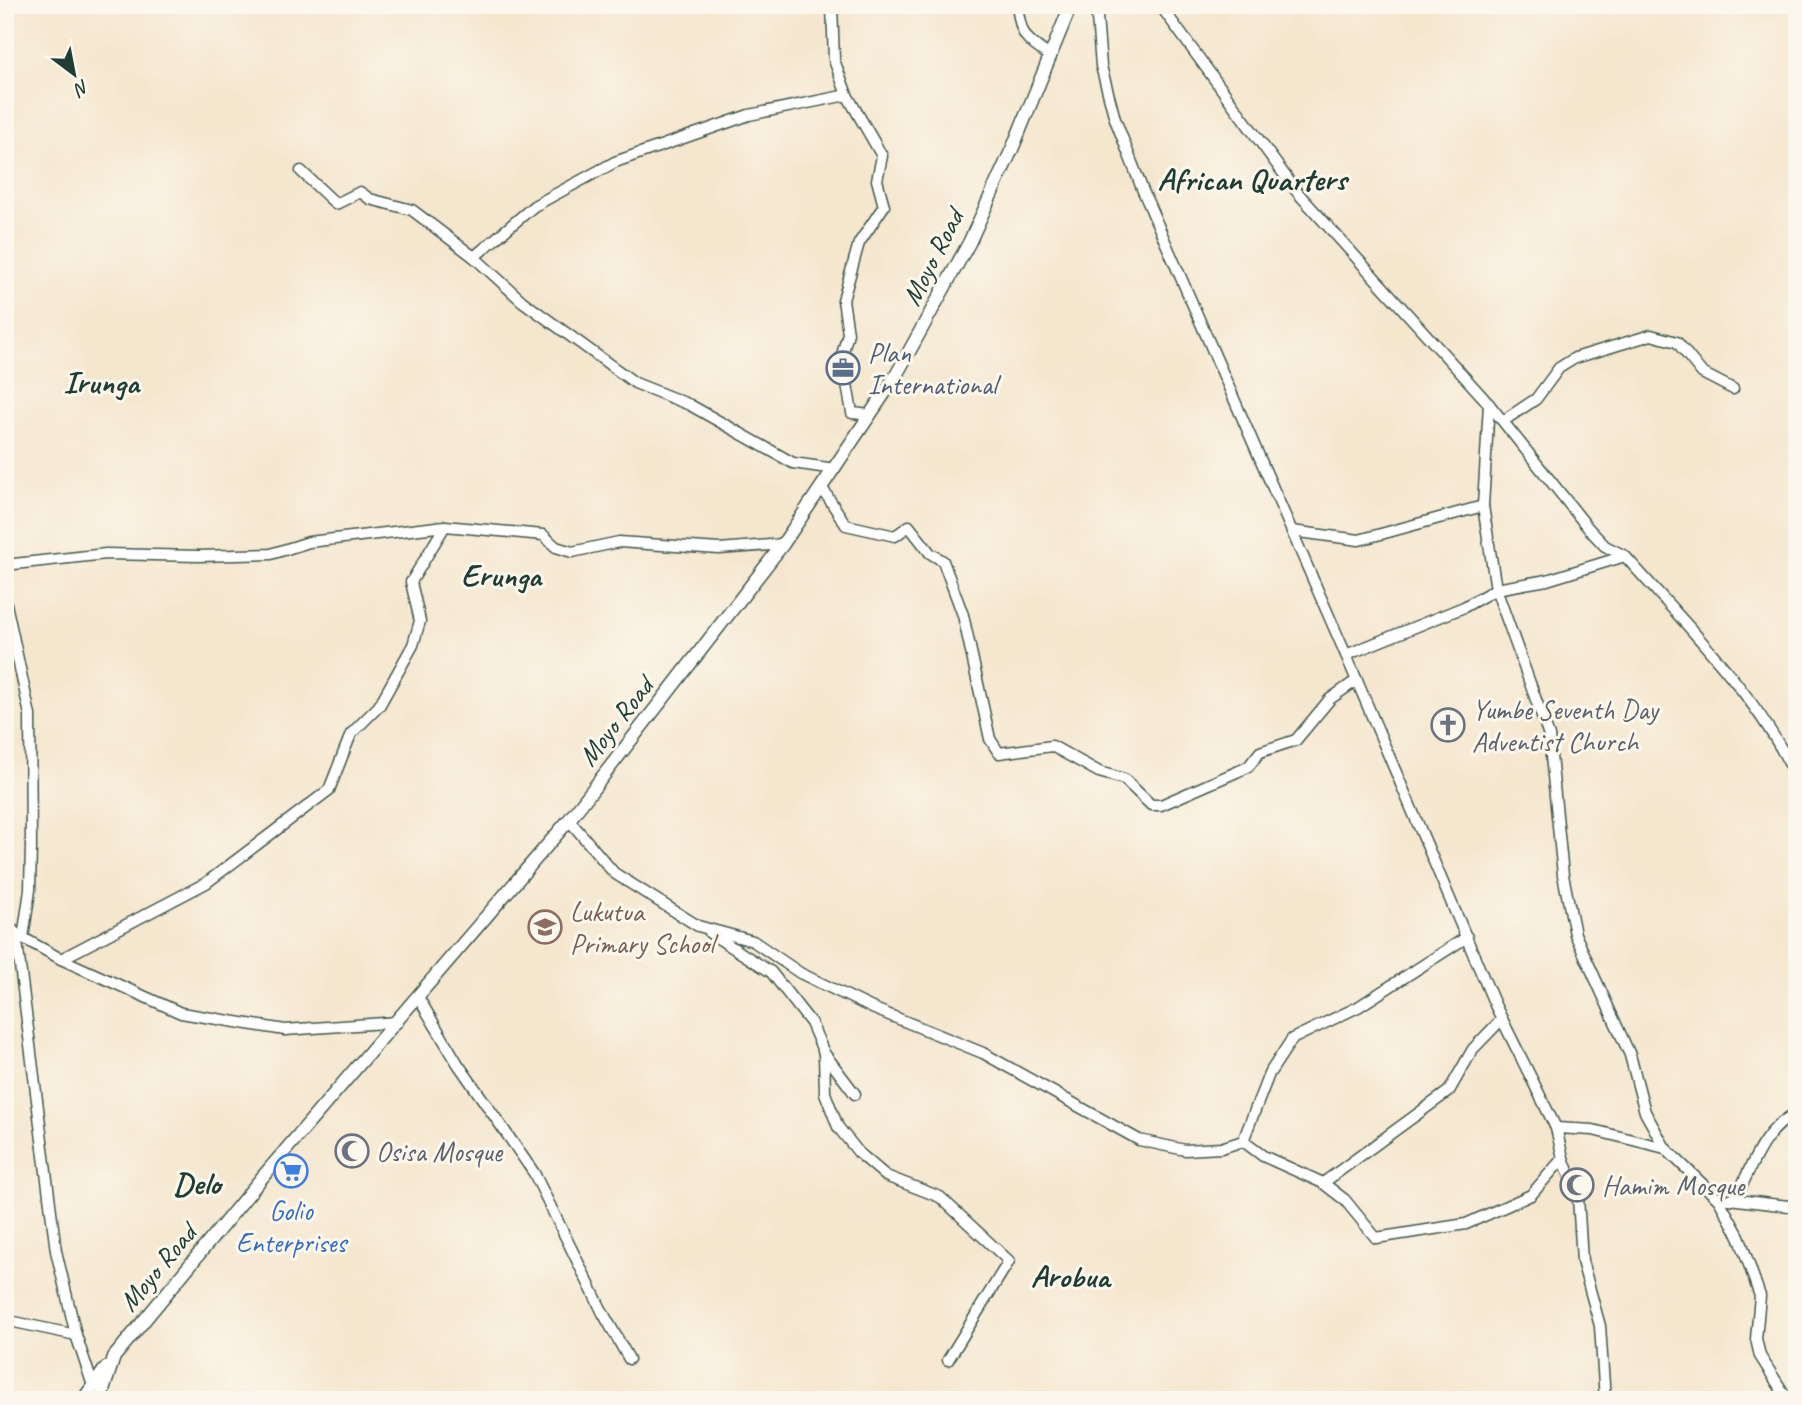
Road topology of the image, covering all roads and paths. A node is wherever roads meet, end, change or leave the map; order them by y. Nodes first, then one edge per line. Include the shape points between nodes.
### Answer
1 (832, 5) edge
2 (1017, 5) edge
3 (1071, 5) edge
4 (1096, 5) edge
5 (1160, 5) edge
6 (1051, 57) junction
7 (847, 95) junction
8 (302, 171) dead end
9 (474, 257) junction
10 (1733, 388) dead end
11 (1489, 404) junction
12 (871, 415) junction
13 (1503, 421) junction
14 (835, 470) junction
15 (822, 488) junction
16 (1483, 506) junction
17 (444, 526) junction
18 (1292, 531) junction
19 (783, 544) junction
20 (1625, 556) junction
21 (5, 565) edge
22 (1496, 589) junction
23 (5, 599) edge
24 (1346, 654) junction
25 (1357, 680) junction
26 (1797, 779) edge
27 (569, 820) junction
28 (5, 920) edge
29 (698, 926) junction
30 (20, 936) junction
31 (1467, 937) junction
32 (61, 959) junction
33 (418, 998) junction
34 (1502, 1019) junction
35 (397, 1022) junction
36 (824, 1053) junction
37 (855, 1094) dead end
38 (1797, 1113) edge
39 (1556, 1128) junction
40 (1243, 1141) junction
41 (1665, 1148) junction
42 (1563, 1158) junction
43 (1323, 1183) junction
44 (1733, 1198) junction
45 (1719, 1200) junction
46 (1797, 1207) edge
47 (5, 1320) edge
48 (76, 1335) junction
49 (114, 1357) junction
50 (629, 1359) dead end
51 (948, 1360) dead end
52 (93, 1386) junction
53 (83, 1400) edge
54 (100, 1400) edge
55 (1605, 1400) edge
56 (1788, 1400) edge

1 - 7 street via 834,60
2 - 6 street via 1026,40
3 - 6 main road, Moyo Road
4 - 18 street via 1101,66 1115,119
5 - 11 street via 1297,192
6 - 12 main road, Moyo Road via 969,243
7 - 9 street via 749,115 615,162 534,206
7 - 12 street via 882,156 877,180 884,206 859,243 844,300 848,333 842,355 852,413
8 - 9 street via 336,204 360,192 412,210
9 - 14 street via 522,301 635,383 690,405 793,463
10 - 13 street via 1702,373 1677,342 1651,335 1575,358 1559,368 1536,399
11 - 13 street
11 - 16 street
12 - 14 main road, Moyo Road
13 - 20 street via 1589,529
14 - 15 main road, Moyo Road
15 - 19 main road, Moyo Road
15 - 25 street via 846,526 895,536 909,526 930,553 943,561 962,615 990,739 999,753 1052,746 1099,772 1124,779 1151,805 1161,805 1248,767 1261,752 1296,740 1330,699
16 - 18 street via 1359,540
16 - 22 street
17 - 19 street via 543,535 556,547 572,552 619,542 719,549
17 - 21 street via 309,542 271,554 106,554
17 - 32 street via 411,582 420,621 413,645 379,706 351,734 329,790 206,883
18 - 24 street
19 - 27 main road, Moyo Road
20 - 22 street via 1547,580
20 - 26 street via 1758,709
22 - 24 street via 1451,613
22 - 41 street via 1549,736 1563,875 1575,934 1630,1055 1645,1112
23 - 30 street via 30,715 31,856 28,914
24 - 25 street
25 - 31 street
27 - 29 street via 614,873
27 - 33 main road, Moyo Road
28 - 30 street
29 - 36 street via 771,972 811,1023
29 - 40 street via 753,941 800,973 983,1053 1139,1140 1185,1150 1221,1148
30 - 32 street
30 - 48 street via 56,1251
31 - 34 street
31 - 40 street via 1358,1007 1292,1039 1269,1074
32 - 35 street via 181,1013 285,1030
33 - 35 main road, Moyo Road
33 - 50 street via 526,1158
34 - 39 street
34 - 43 street via 1474,1049 1448,1091
35 - 49 main road, Moyo Road
36 - 37 street
36 - 51 street via 825,1093 838,1127 859,1153 887,1176 940,1197 1009,1261
38 - 44 street via 1767,1135
39 - 41 street via 1593,1130
39 - 42 street
40 - 43 street via 1263,1156
41 - 45 street
42 - 43 street via 1531,1195 1466,1224 1376,1238 1345,1200
42 - 55 street via 1578,1197 1582,1261 1600,1325
44 - 45 street
44 - 46 street
45 - 56 street via 1739,1236 1760,1296 1756,1339 1760,1356
47 - 48 street
48 - 52 street
49 - 52 main road
49 - 54 main road, Moyo Road
52 - 53 main road

